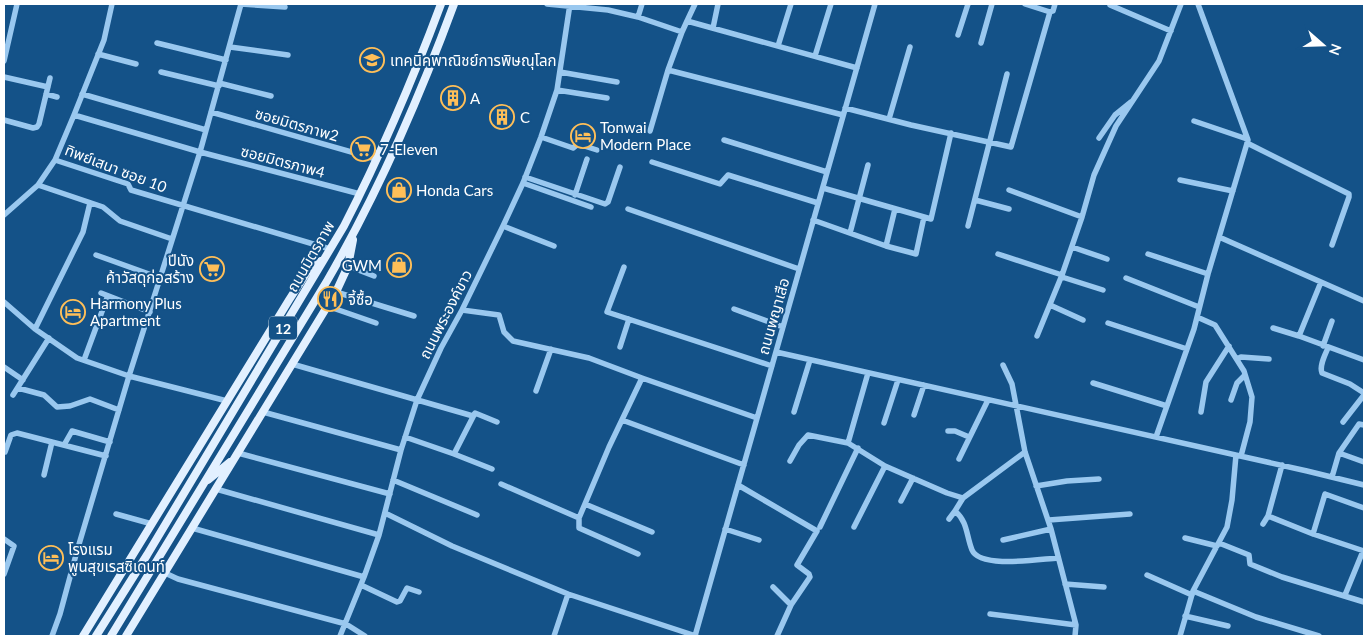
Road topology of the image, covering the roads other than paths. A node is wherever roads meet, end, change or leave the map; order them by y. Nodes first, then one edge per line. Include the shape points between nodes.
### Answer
1 (17, 4) edge
2 (112, 4) edge
3 (241, 4) edge
4 (440, 4) edge
5 (454, 4) edge
6 (547, 4) edge
7 (570, 4) edge
8 (642, 4) edge
9 (696, 4) edge
10 (718, 4) edge
11 (791, 4) edge
12 (830, 4) edge
13 (875, 4) edge
14 (968, 4) edge
15 (992, 4) edge
16 (1026, 4) edge
17 (1055, 4) edge
18 (1181, 4) edge
19 (1198, 4) edge
20 (1035, 5) edge
21 (1110, 5) dead end
22 (285, 7) dead end
23 (1050, 12) junction
24 (638, 17) junction
25 (688, 21) junction
26 (712, 28) junction
27 (1171, 31) junction
28 (682, 32) junction
29 (958, 36) dead end
30 (158, 43) dead end
31 (981, 43) dead end
32 (778, 46) junction
33 (230, 47) junction
34 (910, 47) dead end
35 (98, 54) junction
36 (288, 54) dead end
37 (815, 56) junction
38 (226, 60) junction
39 (4, 61) edge
40 (136, 64) dead end
41 (857, 68) junction
42 (668, 70) junction
43 (161, 72) dead end
44 (560, 72) junction
45 (1007, 74) dead end
46 (4, 76) edge
47 (50, 78) dead end
48 (617, 82) dead end
49 (219, 85) junction
50 (48, 87) junction
51 (557, 90) junction
52 (46, 94) junction
53 (82, 94) junction
54 (272, 96) dead end
55 (57, 97) dead end
56 (607, 98) dead end
57 (1133, 101) junction
58 (845, 108) junction
59 (211, 112) junction
60 (74, 115) junction
61 (843, 115) junction
62 (889, 119) junction
63 (4, 120) edge
64 (1194, 121) dead end
65 (206, 130) junction
66 (650, 130) dead end
67 (951, 133) junction
68 (541, 137) junction
69 (1099, 138) dead end
70 (724, 140) dead end
71 (1247, 141) junction
72 (990, 142) junction
73 (597, 150) dead end
74 (200, 152) junction
75 (587, 158) dead end
76 (376, 159) junction
77 (55, 160) junction
78 (652, 162) dead end
79 (868, 165) dead end
80 (620, 167) dead end
81 (827, 172) junction
82 (524, 180) junction
83 (1180, 180) dead end
84 (38, 184) junction
85 (822, 188) junction
86 (1009, 190) dead end
87 (1233, 191) junction
88 (360, 194) junction
89 (575, 195) junction
90 (859, 198) junction
91 (975, 200) junction
92 (90, 203) junction
93 (818, 203) junction
94 (183, 206) junction
95 (591, 207) dead end
96 (628, 209) dead end
97 (895, 209) junction
98 (1009, 209) dead end
99 (4, 215) edge
100 (924, 217) junction
101 (1082, 218) junction
102 (813, 220) junction
103 (503, 226) junction
104 (968, 226) dead end
105 (354, 233) junction
106 (850, 234) junction
107 (1219, 237) junction
108 (172, 239) junction
109 (554, 246) dead end
110 (886, 246) junction
111 (1332, 246) dead end
112 (1072, 247) junction
113 (328, 253) junction
114 (998, 254) dead end
115 (1148, 254) dead end
116 (96, 255) dead end
117 (1107, 259) dead end
118 (348, 266) junction
119 (624, 267) dead end
120 (799, 269) junction
121 (1208, 274) junction
122 (374, 276) dead end
123 (1062, 276) junction
124 (160, 278) junction
125 (1126, 278) dead end
126 (1321, 282) junction
127 (1103, 290) dead end
128 (336, 292) junction
129 (101, 293) dead end
130 (107, 298) dead end
131 (1364, 301) edge
132 (4, 302) edge
133 (1050, 305) junction
134 (327, 306) junction
135 (1199, 307) junction
136 (734, 309) dead end
137 (462, 310) junction
138 (150, 312) junction
139 (414, 316) dead end
140 (1197, 317) junction
141 (629, 319) junction
142 (1083, 320) dead end
143 (1108, 322) dead end
144 (1332, 322) dead end
145 (376, 323) dead end
146 (783, 326) junction
147 (35, 328) junction
148 (1273, 328) dead end
149 (1037, 336) dead end
150 (1298, 336) junction
151 (49, 338) junction
152 (1229, 346) junction
153 (620, 347) dead end
154 (1325, 347) junction
155 (552, 349) junction
156 (1187, 349) junction
157 (776, 352) junction
158 (1236, 359) junction
159 (1269, 359) dead end
160 (84, 360) junction
161 (810, 360) junction
162 (1364, 360) edge
163 (292, 364) junction
164 (1003, 365) dead end
165 (772, 366) junction
166 (4, 367) edge
167 (868, 373) junction
168 (1245, 375) junction
169 (129, 376) junction
170 (642, 378) junction
171 (23, 380) junction
172 (898, 380) junction
173 (1092, 384) dead end
174 (924, 385) junction
175 (18, 388) junction
176 (536, 391) dead end
177 (1364, 394) edge
178 (14, 395) dead end
179 (417, 400) junction
180 (988, 400) junction
181 (1230, 400) dead end
182 (227, 401) junction
183 (1015, 406) junction
184 (1167, 406) junction
185 (119, 410) junction
186 (263, 412) junction
187 (794, 412) dead end
188 (1201, 412) dead end
189 (914, 415) dead end
190 (473, 416) junction
191 (757, 418) junction
192 (622, 420) junction
193 (497, 422) dead end
194 (1342, 422) dead end
195 (884, 423) dead end
196 (1364, 425) edge
197 (948, 431) dead end
198 (405, 437) junction
199 (969, 437) junction
200 (1156, 437) junction
201 (204, 439) junction
202 (52, 442) junction
203 (110, 442) junction
204 (848, 442) junction
205 (64, 445) junction
206 (858, 448) junction
207 (402, 450) junction
208 (5, 452) dead end
209 (1025, 452) junction
210 (1339, 453) junction
211 (454, 454) junction
212 (236, 455) junction
213 (1238, 455) junction
214 (106, 456) junction
215 (959, 459) dead end
216 (790, 461) dead end
217 (1364, 462) edge
218 (744, 465) junction
219 (1282, 465) junction
220 (886, 466) junction
221 (492, 469) dead end
222 (44, 475) dead end
223 (1332, 477) junction
224 (913, 478) junction
225 (1099, 479) dead end
226 (192, 480) junction
227 (394, 480) junction
228 (501, 484) dead end
229 (738, 485) junction
230 (1364, 485) edge
231 (202, 486) junction
232 (1036, 486) junction
233 (216, 489) junction
234 (390, 494) junction
235 (963, 498) junction
236 (901, 501) dead end
237 (585, 504) junction
238 (1364, 508) edge
239 (955, 511) junction
240 (385, 513) junction
241 (116, 514) dead end
242 (477, 514) dead end
243 (1130, 514) dead end
244 (1268, 516) junction
245 (579, 518) junction
246 (949, 519) dead end
247 (1049, 520) junction
248 (152, 524) junction
249 (1263, 524) dead end
250 (820, 527) dead end
251 (854, 527) dead end
252 (192, 528) junction
253 (725, 529) junction
254 (1051, 529) junction
255 (652, 532) dead end
256 (1313, 534) junction
257 (379, 535) junction
258 (1185, 538) dead end
259 (4, 539) edge
260 (759, 540) dead end
261 (1003, 540) dead end
262 (1218, 544) junction
263 (1364, 551) edge
264 (638, 554) dead end
265 (1058, 558) junction
266 (145, 559) junction
267 (154, 564) junction
268 (165, 573) junction
269 (4, 574) edge
270 (1147, 575) dead end
271 (364, 577) junction
272 (118, 580) junction
273 (1065, 584) junction
274 (361, 585) junction
275 (773, 587) dead end
276 (1104, 587) dead end
277 (420, 592) dead end
278 (1192, 593) junction
279 (568, 594) junction
280 (1345, 595) junction
281 (149, 600) junction
282 (1364, 602) edge
283 (791, 605) junction
284 (990, 614) dead end
285 (1185, 616) junction
286 (346, 624) junction
287 (1076, 624) junction
288 (1228, 626) dead end
289 (52, 636) edge
290 (83, 636) edge
291 (96, 636) edge
292 (111, 636) edge
293 (126, 636) edge
294 (340, 636) edge
295 (365, 636) edge
296 (554, 636) edge
297 (695, 636) edge
298 (777, 636) edge
299 (1074, 636) edge
300 (1180, 636) edge
301 (1316, 636) edge

1 - 39 street
2 - 35 street, ทิพย์เสนา ซอย 10
3 - 22 street
3 - 33 street
4 - 76 main road, ถนนมิตรภาพ / 12
5 - 105 main road, ถนนมิตรภาพ / 12 via 389,164
6 - 7 street
7 - 24 street
7 - 44 street, ถนนพระองค์ขาว
8 - 24 street
9 - 25 street
10 - 26 street
11 - 32 street
12 - 37 street
13 - 41 street, ถนนพญาเสือ
14 - 29 street
15 - 31 street
16 - 20 street
17 - 23 street
18 - 27 street
19 - 71 street
20 - 23 street
21 - 27 street
23 - 72 street via 1011,147
24 - 28 street
25 - 26 street
25 - 28 street
26 - 32 street
27 - 57 street via 1159,61
28 - 42 street
30 - 38 street
32 - 37 street
33 - 36 street
33 - 38 street
34 - 62 street
35 - 40 street
35 - 53 street, ทิพย์เสนา ซอย 10
37 - 41 street
38 - 49 street
41 - 58 street, ถนนพญาเสือ
42 - 61 street
42 - 66 street
43 - 49 street
44 - 48 street
44 - 51 street, ถนนพระองค์ขาว
45 - 72 street
46 - 50 street
47 - 50 street
49 - 54 street
49 - 59 street
50 - 52 street
51 - 56 street
51 - 68 street, ถนนพระองค์ขาว
52 - 55 street
52 - 63 street via 37,127
53 - 60 street, ทิพย์เสนา ซอย 10
53 - 65 street
57 - 69 street via 1115,115
57 - 101 street via 1116,126 1094,175
58 - 61 street, ถนนพญาเสือ
58 - 62 street
59 - 65 street
59 - 76 street, ซอยมิตรภาพ2
60 - 74 street, ซอยมิตรภาพ4
60 - 77 street, ทิพย์เสนา ซอย 10
61 - 81 street, ถนนพญาเสือ
62 - 67 street
64 - 71 street
65 - 74 street
67 - 72 street
67 - 100 street via 931,219
68 - 73 street via 573,148 578,144
68 - 82 street, ถนนพระองค์ขาว
70 - 81 street
71 - 87 street
71 - 111 street via 1349,194
72 - 91 street
74 - 88 street, ซอยมิตรภาพ4
74 - 94 street
75 - 89 street
76 - 88 main road, ถนนมิตรภาพ / 12
77 - 84 street
77 - 94 street, ทิพย์เสนา ซอย 10 via 128,184 131,190
78 - 93 street via 720,184 728,175
79 - 90 street
80 - 89 street via 607,204
81 - 85 street, ถนนพญาเสือ
82 - 89 street
82 - 95 street
82 - 103 street, ถนนพระองค์ขาว
83 - 87 street
84 - 92 street
84 - 99 street
85 - 90 street
85 - 93 street, ถนนพญาเสือ
86 - 101 street
87 - 107 street
88 - 113 main road, ถนนมิตรภาพ / 12
90 - 97 street
90 - 106 street
91 - 98 street
91 - 104 street
92 - 108 street via 103,207 120,221
92 - 147 street via 83,232
93 - 102 street, ถนนพญาเสือ
94 - 108 street
94 - 113 street, ทิพย์เสนา ซอย 10
96 - 120 street
97 - 100 street
97 - 110 street
100 - 110 street via 916,254
101 - 112 street
102 - 106 street
102 - 120 street, ถนนพญาเสือ
103 - 109 street
103 - 137 street, ถนนพระองค์ขาว
105 - 118 main road
105 - 231 main road, ถนนมิตรภาพ / 12
106 - 110 street
107 - 121 street
107 - 126 street
108 - 124 street
112 - 117 street
112 - 123 street
113 - 182 main road via 307,272
113 - 226 main road, ถนนมิตรภาพ / 12
114 - 123 street
115 - 121 street
116 - 124 street
118 - 122 street
118 - 128 main road
119 - 141 street via 607,312
120 - 146 street, ถนนพญาเสือ
121 - 135 street
123 - 127 street
123 - 133 street
124 - 138 street
125 - 135 street
126 - 131 street
126 - 150 street
128 - 134 main road
128 - 139 street
129 - 138 street
130 - 160 street
132 - 147 street
133 - 142 street
133 - 149 street
134 - 145 street
134 - 163 main road
135 - 140 street
136 - 146 street
137 - 155 street via 499,315 504,332 512,341
137 - 179 street, ถนนพระองค์ขาว
138 - 169 street
140 - 152 street via 1215,325
140 - 156 street
141 - 153 street
141 - 165 street
143 - 156 street
144 - 154 street
146 - 157 street, ถนนพญาเสือ
147 - 151 street
148 - 150 street
150 - 154 street
151 - 160 street
151 - 171 street
152 - 158 street
152 - 188 street via 1206,382
154 - 162 street
154 - 177 street via 1322,373 1350,384
155 - 170 street via 589,358
155 - 176 street
156 - 184 street
157 - 161 street
157 - 165 street, ถนนพญาเสือ
158 - 159 street
158 - 168 street
160 - 169 street
161 - 167 street
161 - 187 street
163 - 179 street
163 - 186 main road
164 - 183 street via 1012,384
165 - 191 street, ถนนพญาเสือ
166 - 171 street
167 - 172 street
167 - 204 street
168 - 181 street via 1234,388
168 - 213 street via 1252,397 1250,422
169 - 182 street
169 - 185 street
170 - 191 street
170 - 192 street
171 - 175 street
172 - 174 street
172 - 195 street
173 - 184 street
174 - 180 street
174 - 189 street
175 - 178 street
175 - 185 street via 44,395 57,407 90,399
177 - 194 street
179 - 190 street
179 - 198 street, ถนนพระองค์ขาว
180 - 183 street
180 - 199 street
182 - 201 main road
183 - 200 street
183 - 209 street
184 - 200 street
185 - 203 street
186 - 207 street
186 - 212 main road
190 - 193 street via 475,413
190 - 211 street
191 - 218 street, ถนนพญาเสือ
192 - 218 street
192 - 237 street
196 - 210 street via 1359,424
197 - 199 street
198 - 207 street, ถนนพระองค์ขาว
198 - 211 street
199 - 215 street
200 - 213 street
201 - 226 main road
201 - 248 main road
202 - 205 street
202 - 208 street via 17,433 11,435
202 - 222 street
203 - 205 street via 72,431
203 - 214 street
204 - 206 street
204 - 216 street via 808,435
205 - 214 street
206 - 220 street
206 - 250 street
207 - 227 street, ถนนพระองค์ขาว
209 - 232 street
209 - 235 street
210 - 217 street
210 - 223 street
211 - 221 street
212 - 231 main road
212 - 233 main road
212 - 234 street
213 - 219 street
213 - 262 street via 1227,527
214 - 289 street
218 - 229 street, ถนนพญาเสือ
219 - 223 street
219 - 244 street
220 - 224 street
220 - 251 street
223 - 230 street
224 - 235 street
224 - 236 street
225 - 232 street
226 - 266 main road, ถนนมิตรภาพ / 12
227 - 234 street, ถนนพระองค์ขาว
227 - 242 street
228 - 245 street
229 - 253 street, ถนนพญาเสือ
229 - 283 street via 817,530 798,564 810,577
231 - 267 main road, ถนนมิตรภาพ / 12
232 - 247 street
233 - 252 main road
233 - 257 street
234 - 240 street, ถนนพระองค์ขาว
235 - 239 street
237 - 245 street
237 - 255 street
238 - 256 street via 1325,494
239 - 246 street
239 - 265 street via 965,522 971,549 978,557 997,562
240 - 257 street, ถนนพระองค์ขาว
240 - 279 street via 452,546
241 - 248 street
243 - 247 street
244 - 249 street
244 - 256 street
245 - 264 street via 579,528
247 - 254 street
248 - 272 main road
252 - 268 main road
252 - 271 street
253 - 260 street
253 - 297 street, ถนนพญาเสือ
254 - 261 street
254 - 265 street
256 - 263 street
257 - 271 street, ถนนพระองค์ขาว
258 - 262 street
259 - 269 street via 14,546
262 - 278 street
262 - 280 street via 1248,555 1250,564 1258,568
263 - 280 street
265 - 273 street
266 - 267 main road
266 - 272 main road
266 - 291 main road, ถนนมิตรภาพ / 12
267 - 281 main road
267 - 292 main road, ถนนมิตรภาพ / 12
268 - 281 main road
268 - 286 street
270 - 278 street
271 - 274 street, ถนนพระองค์ขาว
272 - 290 main road
273 - 276 street
273 - 287 street
274 - 277 street via 396,602 408,588
274 - 286 street, ถนนพระองค์ขาว
275 - 283 street
278 - 285 street
278 - 301 street
279 - 296 street
279 - 297 street
280 - 282 street
281 - 293 main road
283 - 298 street
284 - 287 street
285 - 288 street
285 - 300 street
286 - 294 street, ถนนพระองค์ขาว
286 - 295 street
287 - 299 street

